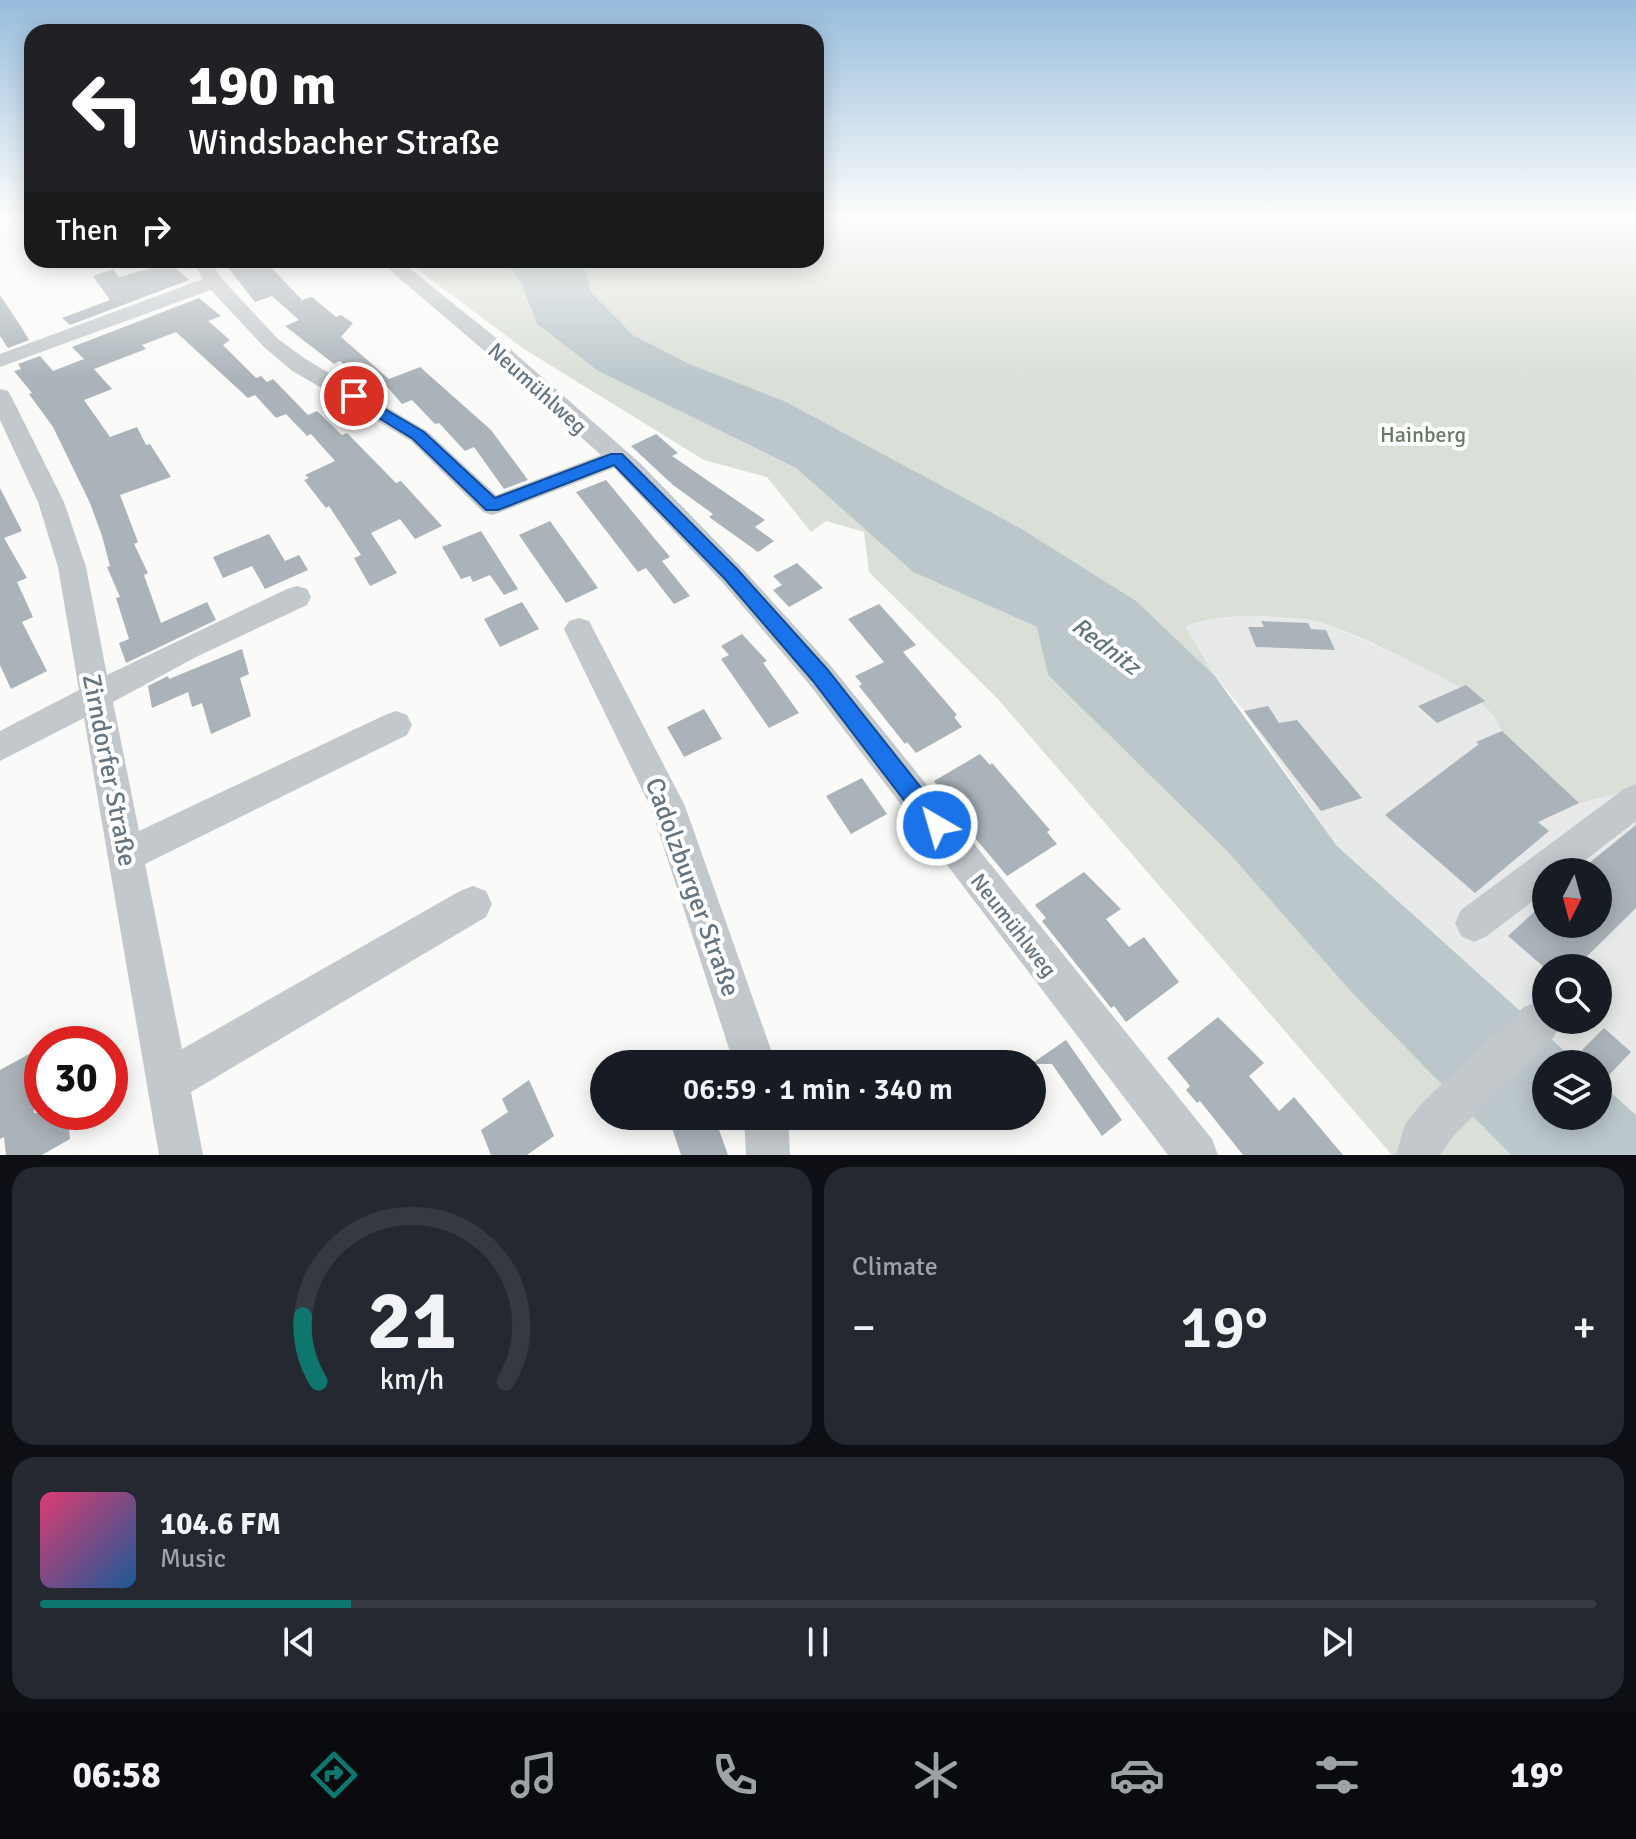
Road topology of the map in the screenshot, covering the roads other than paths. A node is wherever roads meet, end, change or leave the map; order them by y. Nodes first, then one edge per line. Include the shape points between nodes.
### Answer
1 (209, 273) edge
2 (403, 273) edge
3 (214, 282) junction
4 (0, 361) edge
5 (0, 396) edge
6 (616, 458) junction
7 (297, 597) dead end
8 (579, 629) dead end
9 (98, 694) junction
10 (396, 725) dead end
11 (0, 747) edge
12 (1636, 800) edge
13 (127, 855) junction
14 (473, 904) dead end
15 (1474, 923) dead end
16 (1532, 1029) edge
17 (750, 1050) edge
18 (168, 1081) junction
19 (767, 1130) edge
20 (1428, 1137) edge
21 (181, 1155) edge
22 (768, 1155) edge
23 (1196, 1155) edge

1 - 3 street
2 - 6 street, Neumühlweg
3 - 4 street
3 - 6 street via 271,343 419,436 492,506
5 - 9 street, Zirndorfer Straße via 51,502 68,554
6 - 23 street, Neumühlweg via 732,575 820,675
7 - 9 street
8 - 17 street, Cadolzburger Straße via 668,806
9 - 11 street
9 - 13 street, Zirndorfer Straße
10 - 13 street
12 - 15 street
13 - 18 street, Zirndorfer Straße
14 - 18 street
16 - 20 street
18 - 21 street, Zirndorfer Straße
19 - 22 street

